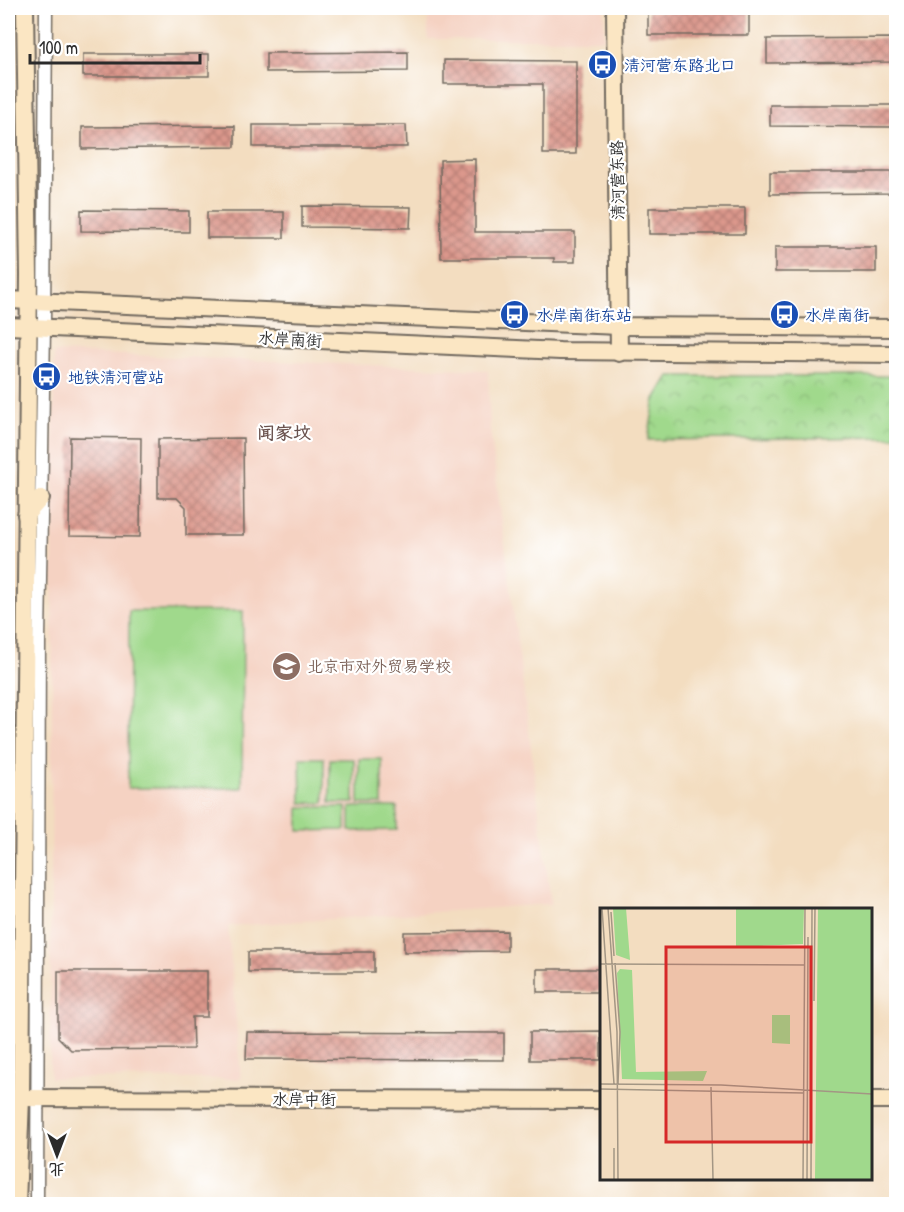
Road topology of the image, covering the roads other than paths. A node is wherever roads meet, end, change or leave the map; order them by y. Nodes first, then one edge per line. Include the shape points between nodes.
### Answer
1 (25, 8) edge
2 (46, 8) edge
3 (615, 8) edge
4 (8, 300) edge
5 (37, 301) junction
6 (8, 326) edge
7 (618, 326) junction
8 (36, 327) junction
9 (897, 328) edge
10 (619, 353) junction
11 (897, 354) edge
12 (41, 498) junction
13 (26, 515) junction
14 (14, 1098) edge
15 (38, 1098) junction
16 (600, 1100) edge
17 (871, 1100) edge
18 (897, 1100) edge
19 (17, 1204) edge
20 (37, 1204) edge

1 - 5 street
2 - 5 street
3 - 7 street, 清河营东路
4 - 5 street, 水岸南街
5 - 7 street, 水岸南街
5 - 8 street
6 - 8 street, 水岸南街
7 - 9 street, 水岸南街
7 - 10 street, 清河营东路
8 - 10 street, 水岸南街
8 - 12 street
8 - 13 street
10 - 11 street, 水岸南街
12 - 13 street
12 - 15 street
13 - 14 street
14 - 15 street, 水岸中街
14 - 19 street
15 - 16 street, 水岸中街
15 - 20 street
17 - 18 street

